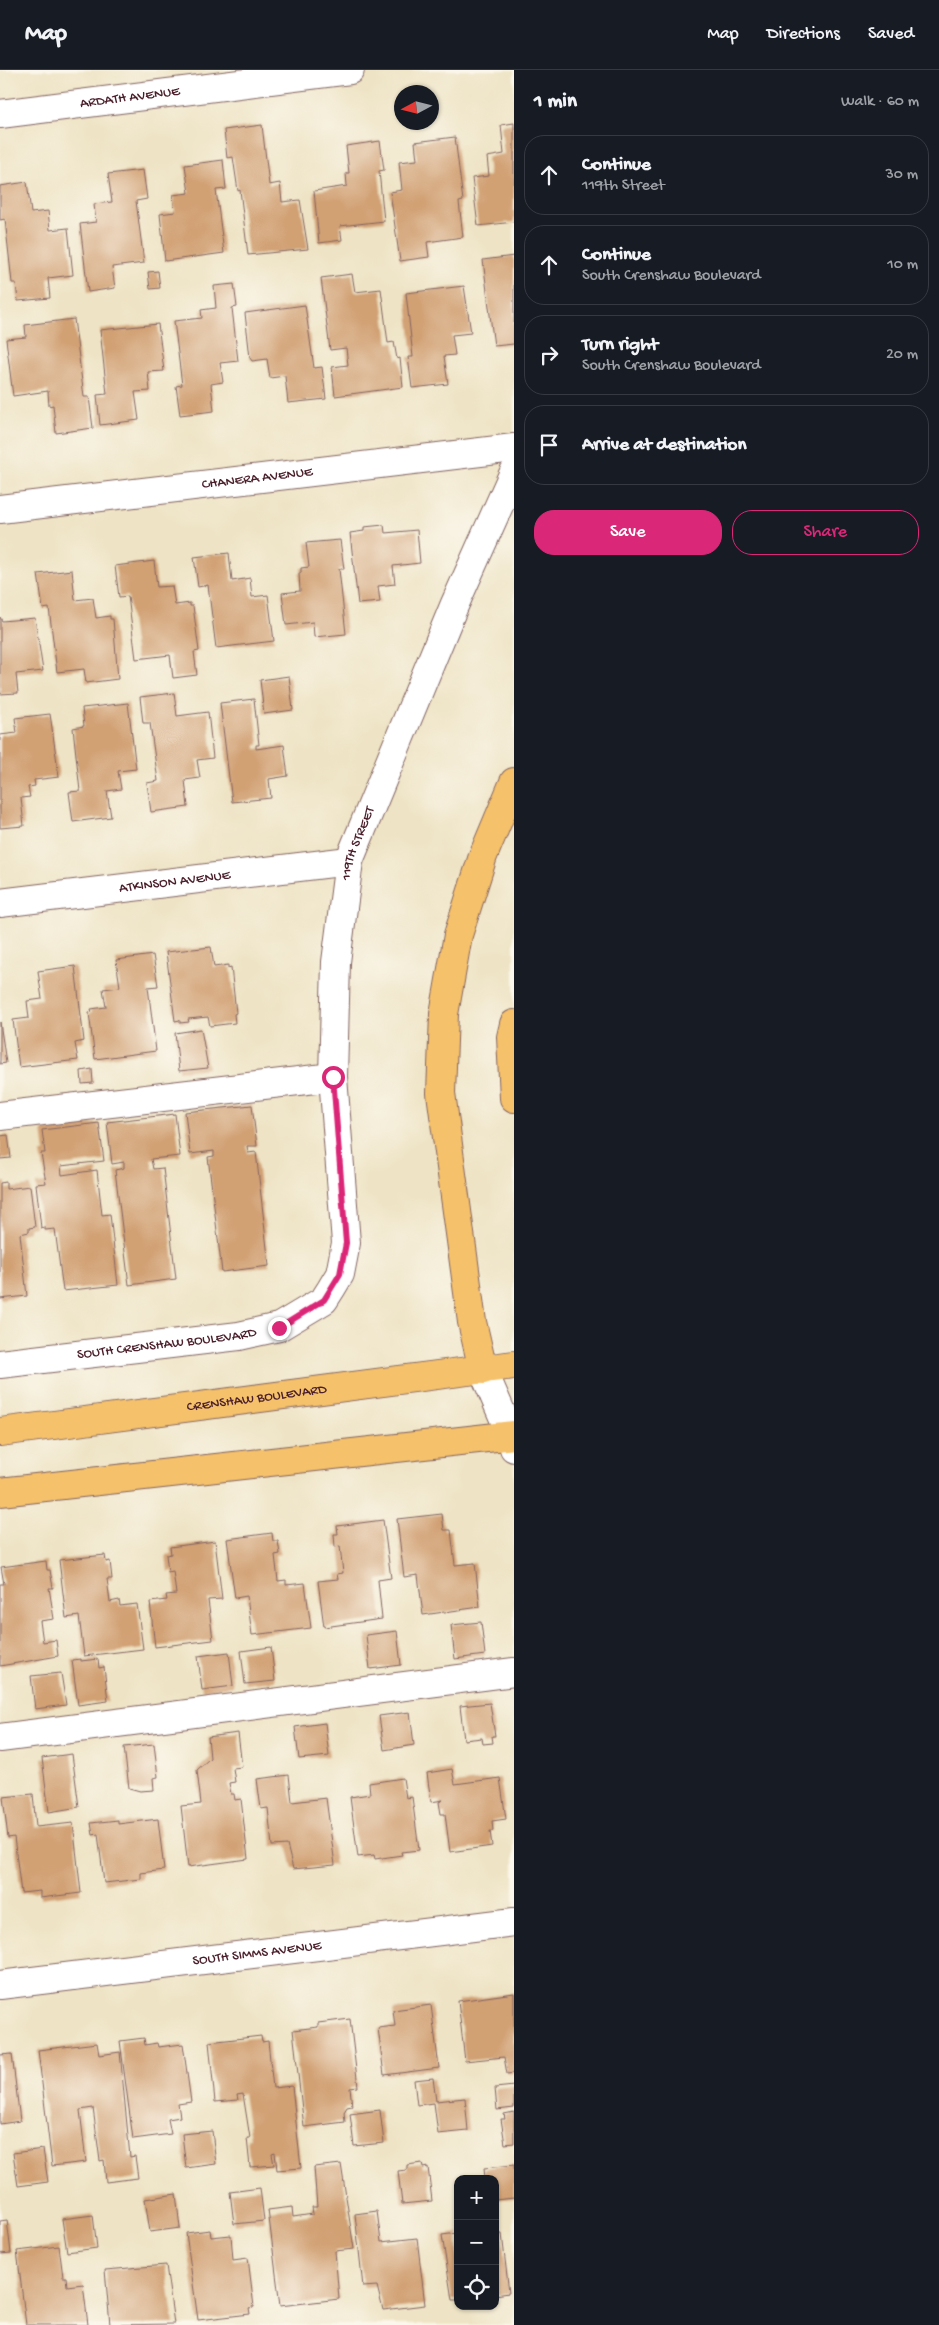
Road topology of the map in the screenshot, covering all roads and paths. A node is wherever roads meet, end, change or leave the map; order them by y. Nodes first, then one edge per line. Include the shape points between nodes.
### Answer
1 (350, 70) edge
2 (0, 114) edge
3 (514, 448) edge
4 (514, 472) edge
5 (0, 509) edge
6 (514, 782) edge
7 (349, 861) junction
8 (0, 902) edge
9 (514, 1024) edge
10 (333, 1077) junction
11 (514, 1098) edge
12 (0, 1116) edge
13 (346, 1243) joint
14 (0, 1364) edge
15 (514, 1365) edge
16 (484, 1370) junction
17 (0, 1432) edge
18 (513, 1439) edge
19 (0, 1492) edge
20 (514, 1672) edge
21 (0, 1738) edge
22 (514, 1922) edge
23 (0, 1984) edge

1 - 2 street, ARDATH AVENUE
3 - 5 street, CHANERA AVENUE
4 - 7 street, 119TH STREET via 454,606
6 - 16 main road via 483,856 458,935 444,1014 441,1093 472,1322
7 - 8 street, ATKINSON AVENUE
7 - 10 street, 119TH STREET via 336,962
9 - 11 main road via 511,1037
10 - 12 street
10 - 13 street, 119TH STREET
13 - 14 street, SOUTH CRENSHAW BOULEVARD via 340,1274 324,1300 279,1328 239,1336
15 - 16 main road, CRENSHAW BOULEVARD
16 - 17 main road, CRENSHAW BOULEVARD
16 - 18 street
18 - 19 main road
20 - 21 street
22 - 23 street, SOUTH SIMMS AVENUE

